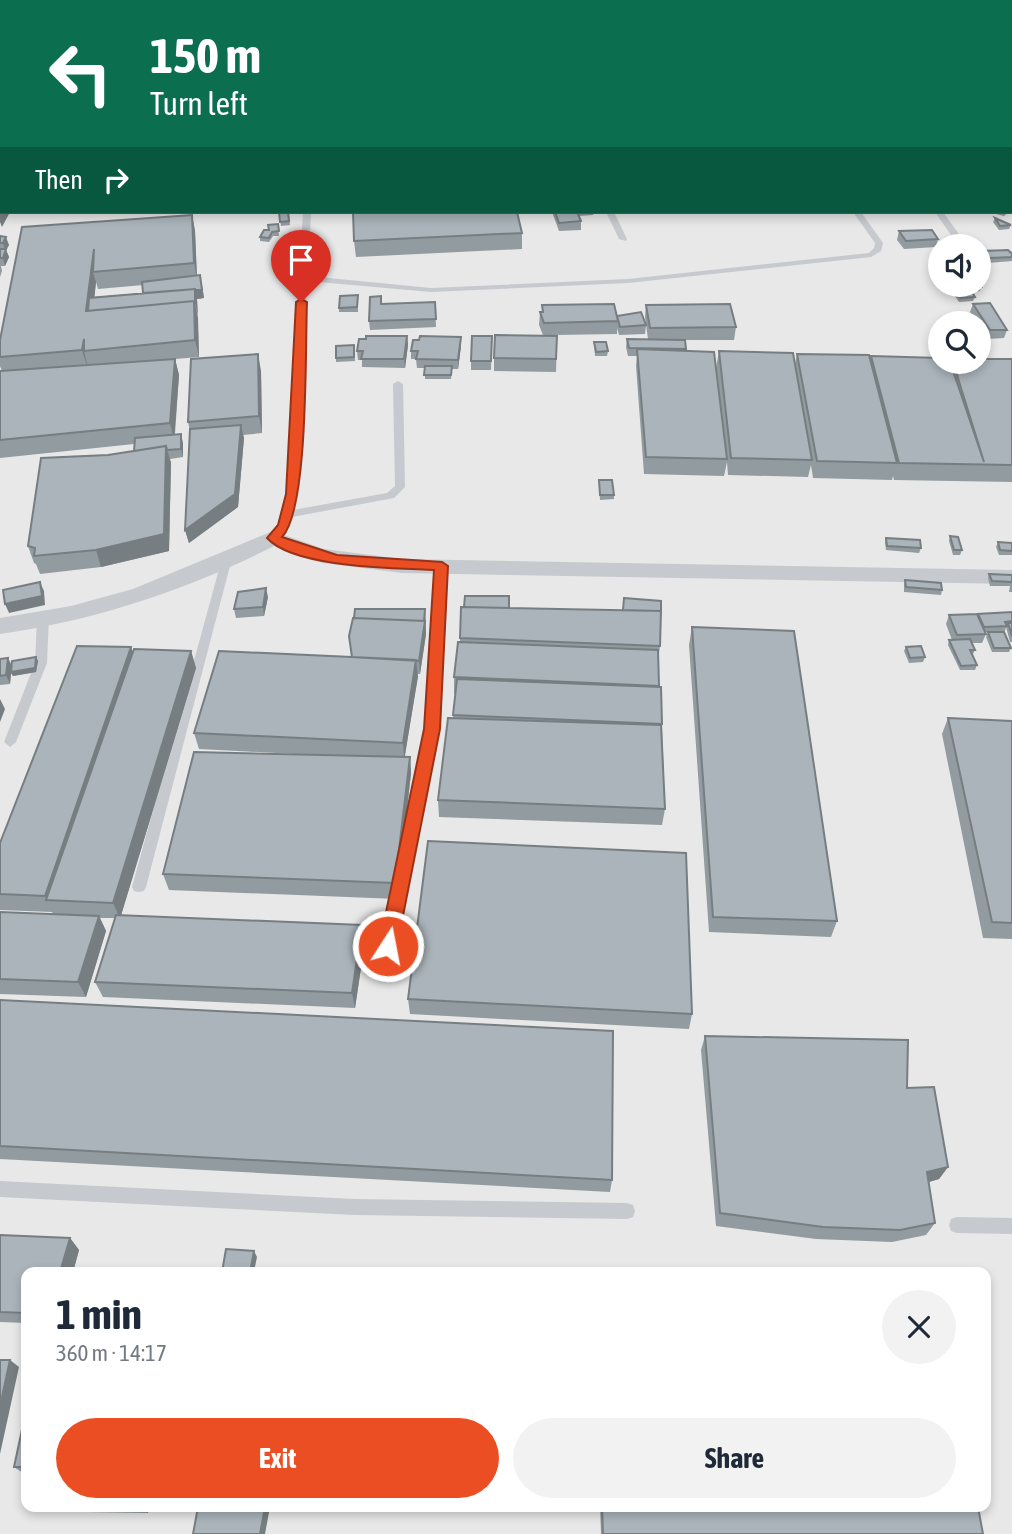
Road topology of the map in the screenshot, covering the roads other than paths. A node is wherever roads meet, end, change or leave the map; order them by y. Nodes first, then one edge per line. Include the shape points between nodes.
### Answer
1 (307, 214) edge
2 (611, 214) edge
3 (858, 214) edge
4 (940, 214) edge
5 (955, 234) edge
6 (623, 239) dead end
7 (991, 252) edge
8 (1012, 253) edge
9 (302, 278) junction
10 (398, 384) dead end
11 (289, 514) junction
12 (274, 538) junction
13 (226, 562) junction
14 (442, 566) junction
15 (1012, 578) edge
16 (43, 618) junction
17 (0, 626) edge
18 (10, 742) dead end
19 (139, 887) dead end
20 (388, 946) dead end
21 (0, 1189) edge
22 (627, 1211) dead end
23 (957, 1225) dead end
24 (1012, 1226) edge

1 - 9 lane
2 - 6 lane
3 - 9 lane via 879,243 871,255 628,281 457,289
4 - 5 lane
7 - 8 lane
9 - 11 lane
10 - 11 lane via 400,487 390,496
11 - 12 lane
12 - 13 street
12 - 14 street via 337,560
13 - 16 street via 94,609
13 - 19 lane
14 - 15 street
14 - 20 lane via 432,729
16 - 17 street
16 - 18 lane via 41,663
21 - 22 lane via 354,1207
23 - 24 lane

